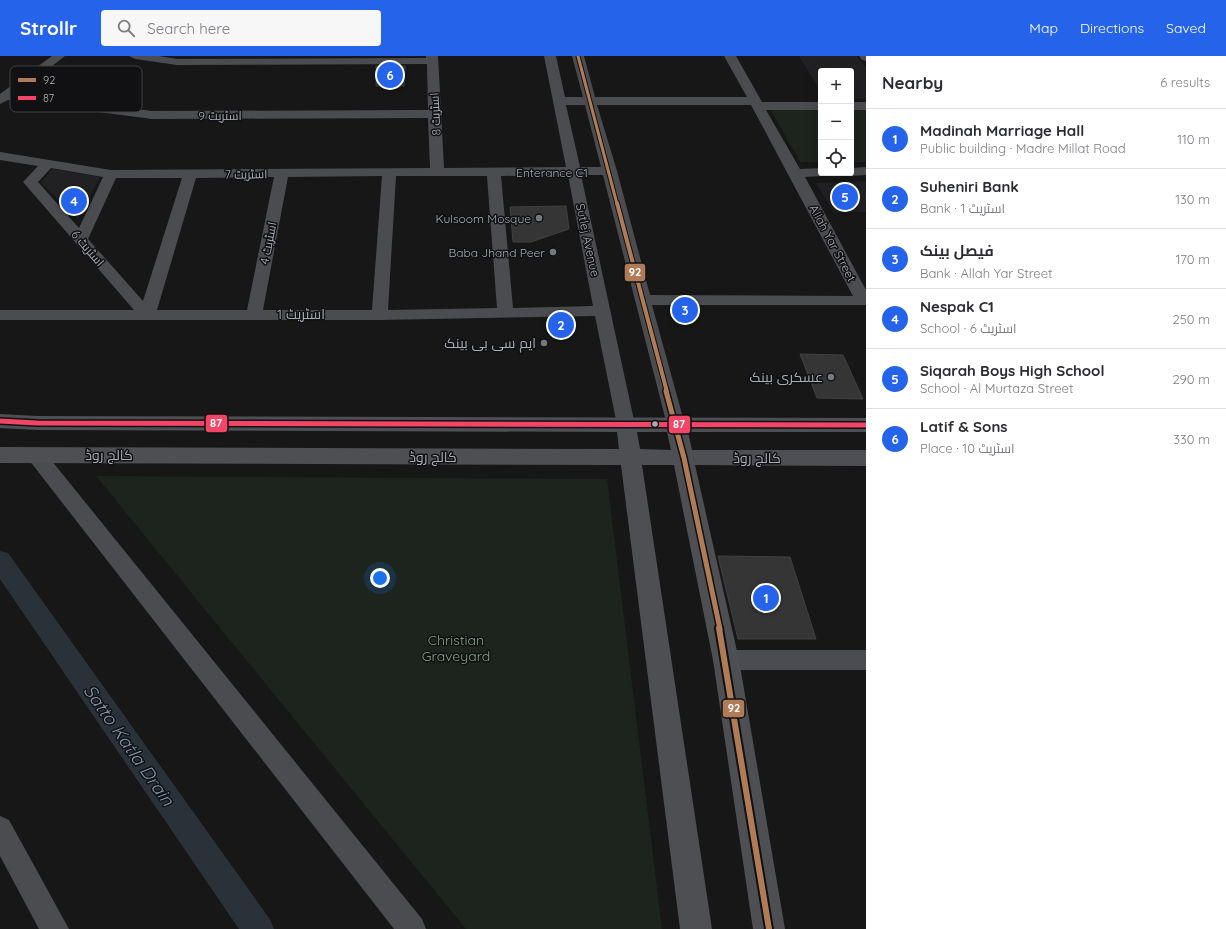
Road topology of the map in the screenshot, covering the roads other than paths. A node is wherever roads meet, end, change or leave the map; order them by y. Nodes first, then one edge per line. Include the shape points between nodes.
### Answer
1 (59, 56) edge
2 (135, 56) edge
3 (550, 56) edge
4 (578, 56) edge
5 (730, 56) edge
6 (432, 58) edge
7 (46, 66) edge
8 (559, 101) junction
9 (591, 102) junction
10 (756, 104) junction
11 (818, 106) edge
12 (854, 106) edge
13 (866, 106) edge
14 (119, 112) edge
15 (435, 114) junction
16 (0, 156) edge
17 (48, 164) junction
18 (610, 171) junction
19 (866, 171) edge
20 (389, 172) junction
21 (437, 172) junction
22 (494, 172) junction
23 (574, 172) junction
24 (818, 172) edge
25 (854, 172) edge
26 (282, 173) junction
27 (796, 173) junction
28 (111, 174) junction
29 (190, 174) junction
30 (81, 239) junction
31 (643, 300) junction
32 (603, 311) junction
33 (505, 312) junction
34 (254, 314) junction
35 (0, 315) edge
36 (147, 315) junction
37 (380, 315) junction
38 (0, 421) edge
39 (626, 425) junction
40 (676, 425) junction
41 (866, 425) edge
42 (0, 455) edge
43 (36, 455) junction
44 (631, 458) junction
45 (684, 458) junction
46 (866, 458) edge
47 (726, 660) junction
48 (866, 660) edge
49 (0, 829) edge
50 (55, 929) edge
51 (412, 929) edge
52 (696, 929) edge
53 (769, 929) edge

1 - 7 street
2 - 6 street via 177,62
3 - 8 street, Sutlej Avenue
4 - 9 street
5 - 10 street, Allah Yar Street
6 - 15 street, اسٹریٹ 8
8 - 9 street
8 - 23 street, Sutlej Avenue
9 - 10 street
9 - 18 street
10 - 11 street
10 - 27 street, Allah Yar Street
12 - 13 street
14 - 15 street, اسٹریٹ 9 via 152,116
15 - 21 street, اسٹریٹ 8
16 - 17 street, اسٹریٹ 7
17 - 28 street, اسٹریٹ 7
17 - 30 street, اسٹریٹ 6 via 30,182
18 - 23 street, Enterance C1
18 - 31 street
19 - 25 street
20 - 21 street, اسٹریٹ 7
20 - 26 street, اسٹریٹ 7
20 - 37 street
21 - 22 street, اسٹریٹ 7
22 - 23 street, Enterance C1
22 - 33 street
23 - 32 street, Sutlej Avenue
24 - 27 street
26 - 29 street, اسٹریٹ 7
26 - 34 street, اسٹریٹ 4
27 - 31 street, Allah Yar Street via 864,301
28 - 29 street, اسٹریٹ 7
28 - 30 street
29 - 36 street
30 - 36 street, اسٹریٹ 6
31 - 40 street
32 - 33 street, اسٹریٹ 1
32 - 39 street, Sutlej Avenue
33 - 37 street, اسٹریٹ 1
34 - 36 street, اسٹریٹ 1
34 - 37 street, اسٹریٹ 1
35 - 36 street, اسٹریٹ 1
38 - 39 main road
39 - 40 main road
39 - 44 main road
40 - 41 main road
40 - 45 main road
42 - 43 main road, کالج روڈ
43 - 44 main road, کالج روڈ
43 - 51 street
44 - 45 main road, کالج روڈ
44 - 52 main road
45 - 46 main road, کالج روڈ
45 - 47 main road
47 - 48 street
47 - 53 main road
49 - 50 street

